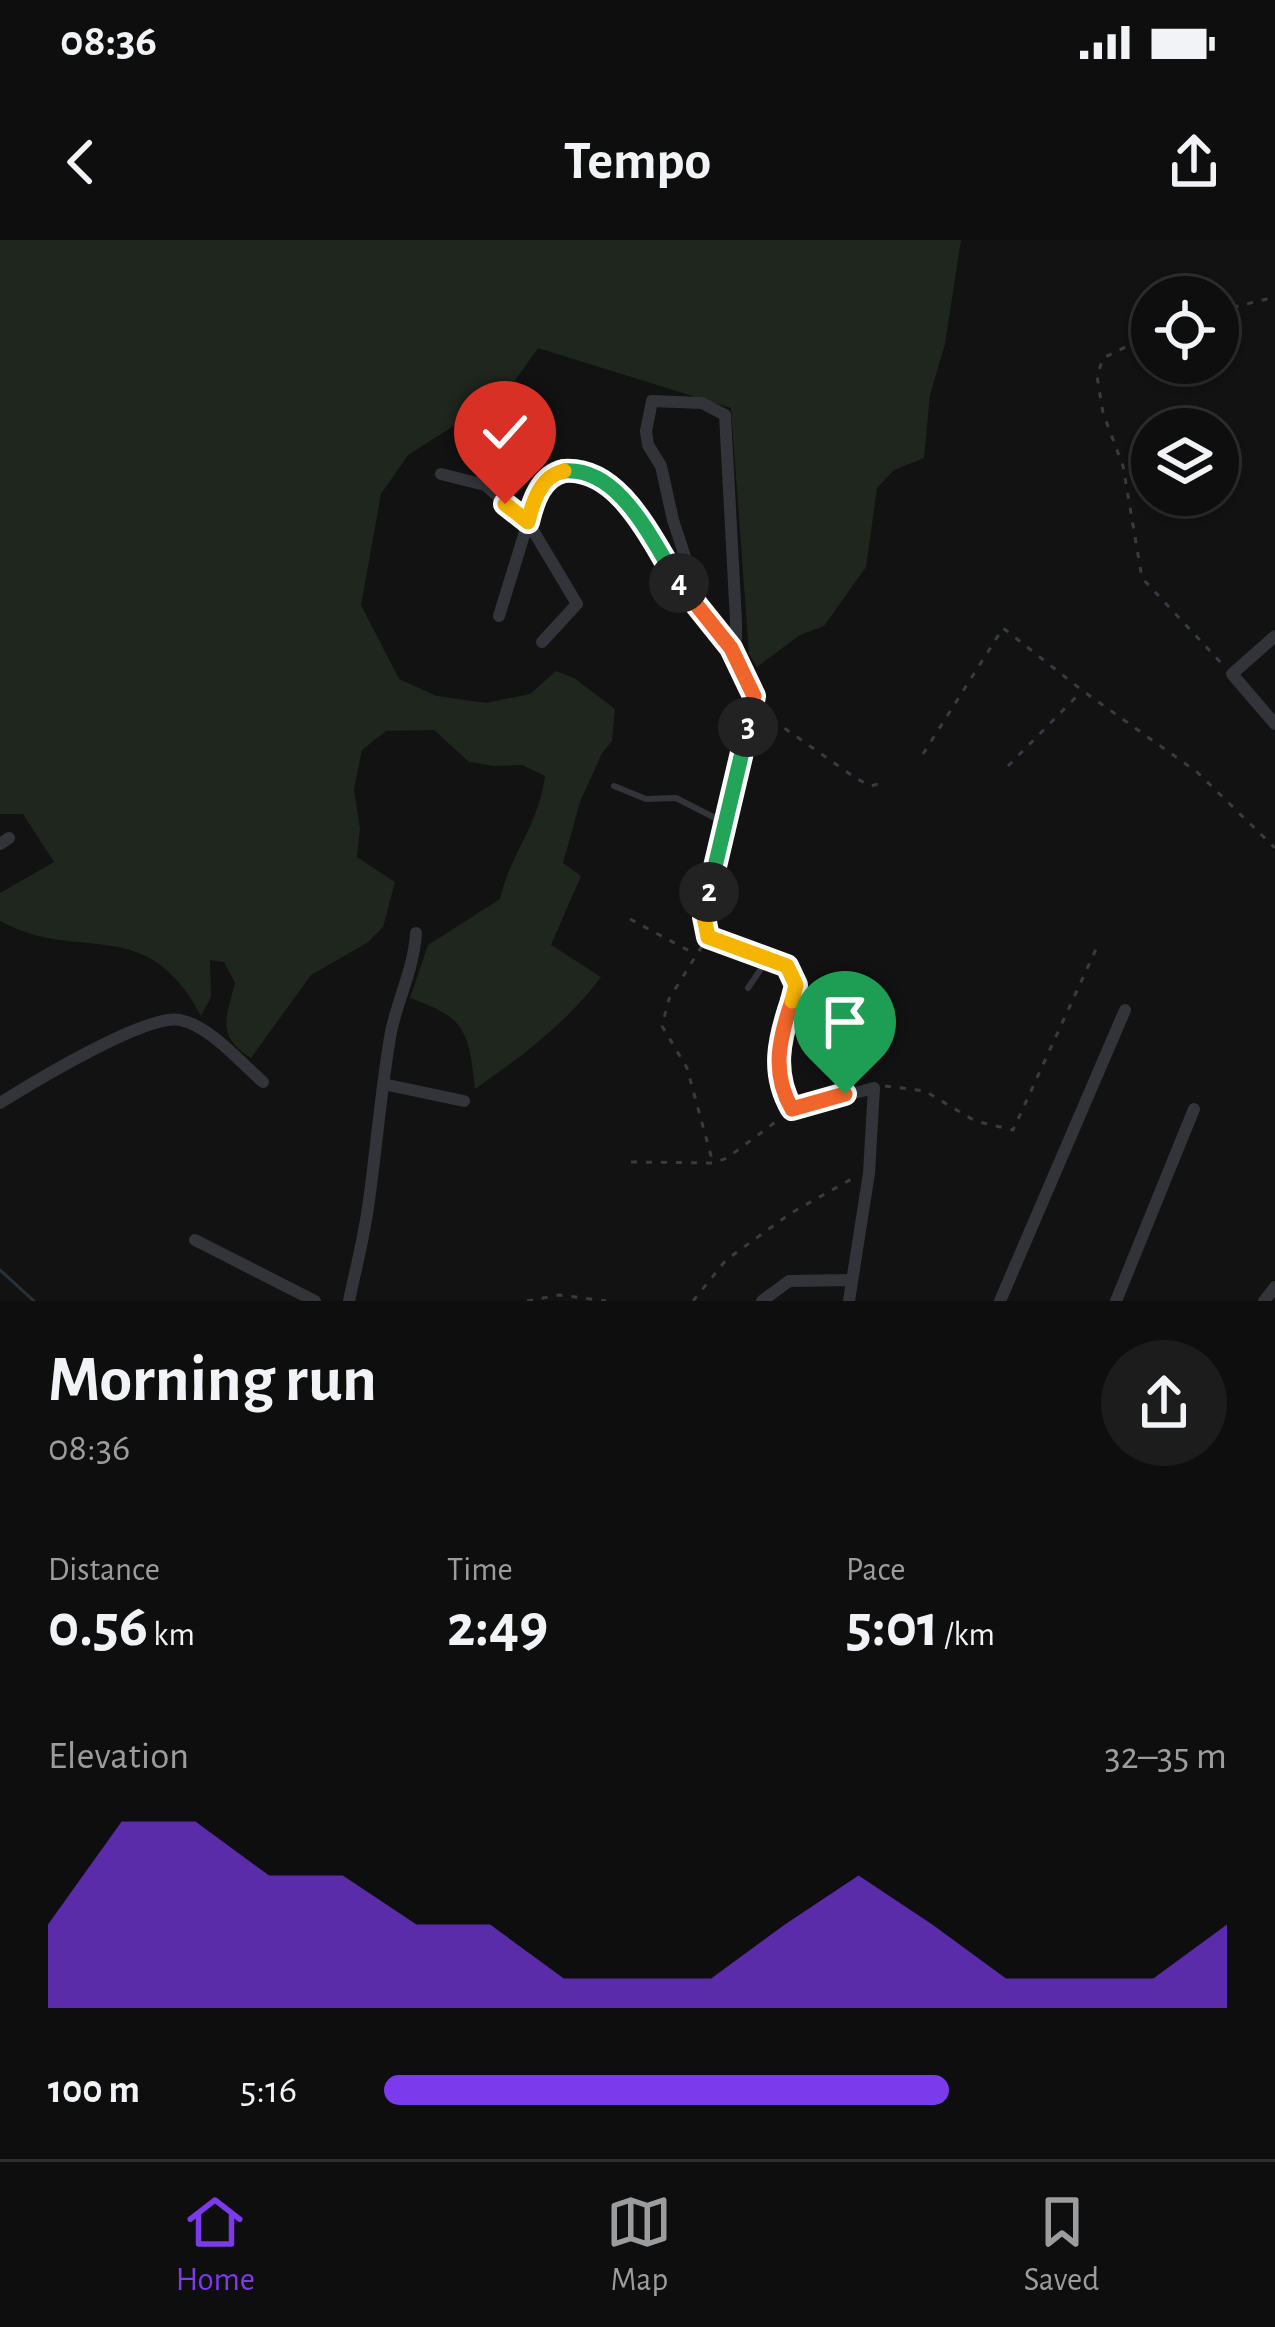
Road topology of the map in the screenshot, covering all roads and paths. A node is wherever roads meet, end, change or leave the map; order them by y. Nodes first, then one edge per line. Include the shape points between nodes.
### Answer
1 (1275, 297) edge
2 (1239, 306) edge
3 (1131, 344) edge
4 (441, 474) dead end
5 (528, 522) junction
6 (705, 614) junction
7 (499, 616) dead end
8 (1275, 636) edge
9 (542, 642) dead end
10 (731, 648) junction
11 (1232, 674) junction
12 (1082, 691) junction
13 (754, 708) junction
14 (1275, 724) edge
15 (923, 754) dead end
16 (1007, 766) dead end
17 (885, 782) dead end
18 (614, 786) dead end
19 (725, 823) junction
20 (1275, 848) edge
21 (630, 919) dead end
22 (416, 933) dead end
23 (708, 937) junction
24 (1096, 947) dead end
25 (697, 955) junction
26 (769, 957) junction
27 (748, 988) dead end
28 (1125, 1010) dead end
29 (263, 1082) dead end
30 (382, 1084) junction
31 (874, 1088) junction
32 (464, 1101) dead end
33 (0, 1103) edge
34 (792, 1109) junction
35 (1194, 1109) dead end
36 (632, 1162) dead end
37 (712, 1163) junction
38 (868, 1173) junction
39 (195, 1240) dead end
40 (851, 1280) junction
41 (1275, 1287) edge
42 (315, 1301) edge
43 (349, 1301) edge
44 (527, 1301) edge
45 (605, 1301) edge
46 (693, 1301) edge
47 (762, 1301) edge
48 (849, 1301) edge
49 (1000, 1301) edge
50 (1115, 1301) edge
51 (1264, 1301) edge

1 - 2 path
3 - 11 path via 1103,358 1097,376 1142,578
4 - 5 street via 485,485
5 - 6 street via 543,484 557,472 598,476
5 - 7 street
5 - 9 street via 577,604
6 - 10 street
6 - 10 street via 649,445 652,401 702,403 724,416
8 - 11 street
10 - 13 street
11 - 14 street
12 - 15 path via 1003,628
12 - 16 path
12 - 20 path via 1197,772
13 - 17 path via 857,779
13 - 19 street
18 - 19 lane via 646,799 676,798
19 - 23 street via 704,917
21 - 25 path
22 - 30 street
23 - 25 path
23 - 26 street
24 - 31 path via 1013,1130 975,1121 925,1091
25 - 37 path via 662,1026 687,1068
26 - 27 lane
26 - 34 street via 792,970 796,985 778,1051
28 - 49 street
29 - 33 street via 185,1020 166,1018
30 - 32 street
30 - 43 street
31 - 34 street
31 - 38 street
34 - 37 path
35 - 50 street
36 - 37 path
38 - 40 street
38 - 46 path via 843,1181 726,1260
39 - 42 street
40 - 47 street via 789,1281
40 - 48 street
41 - 51 street
44 - 45 path

